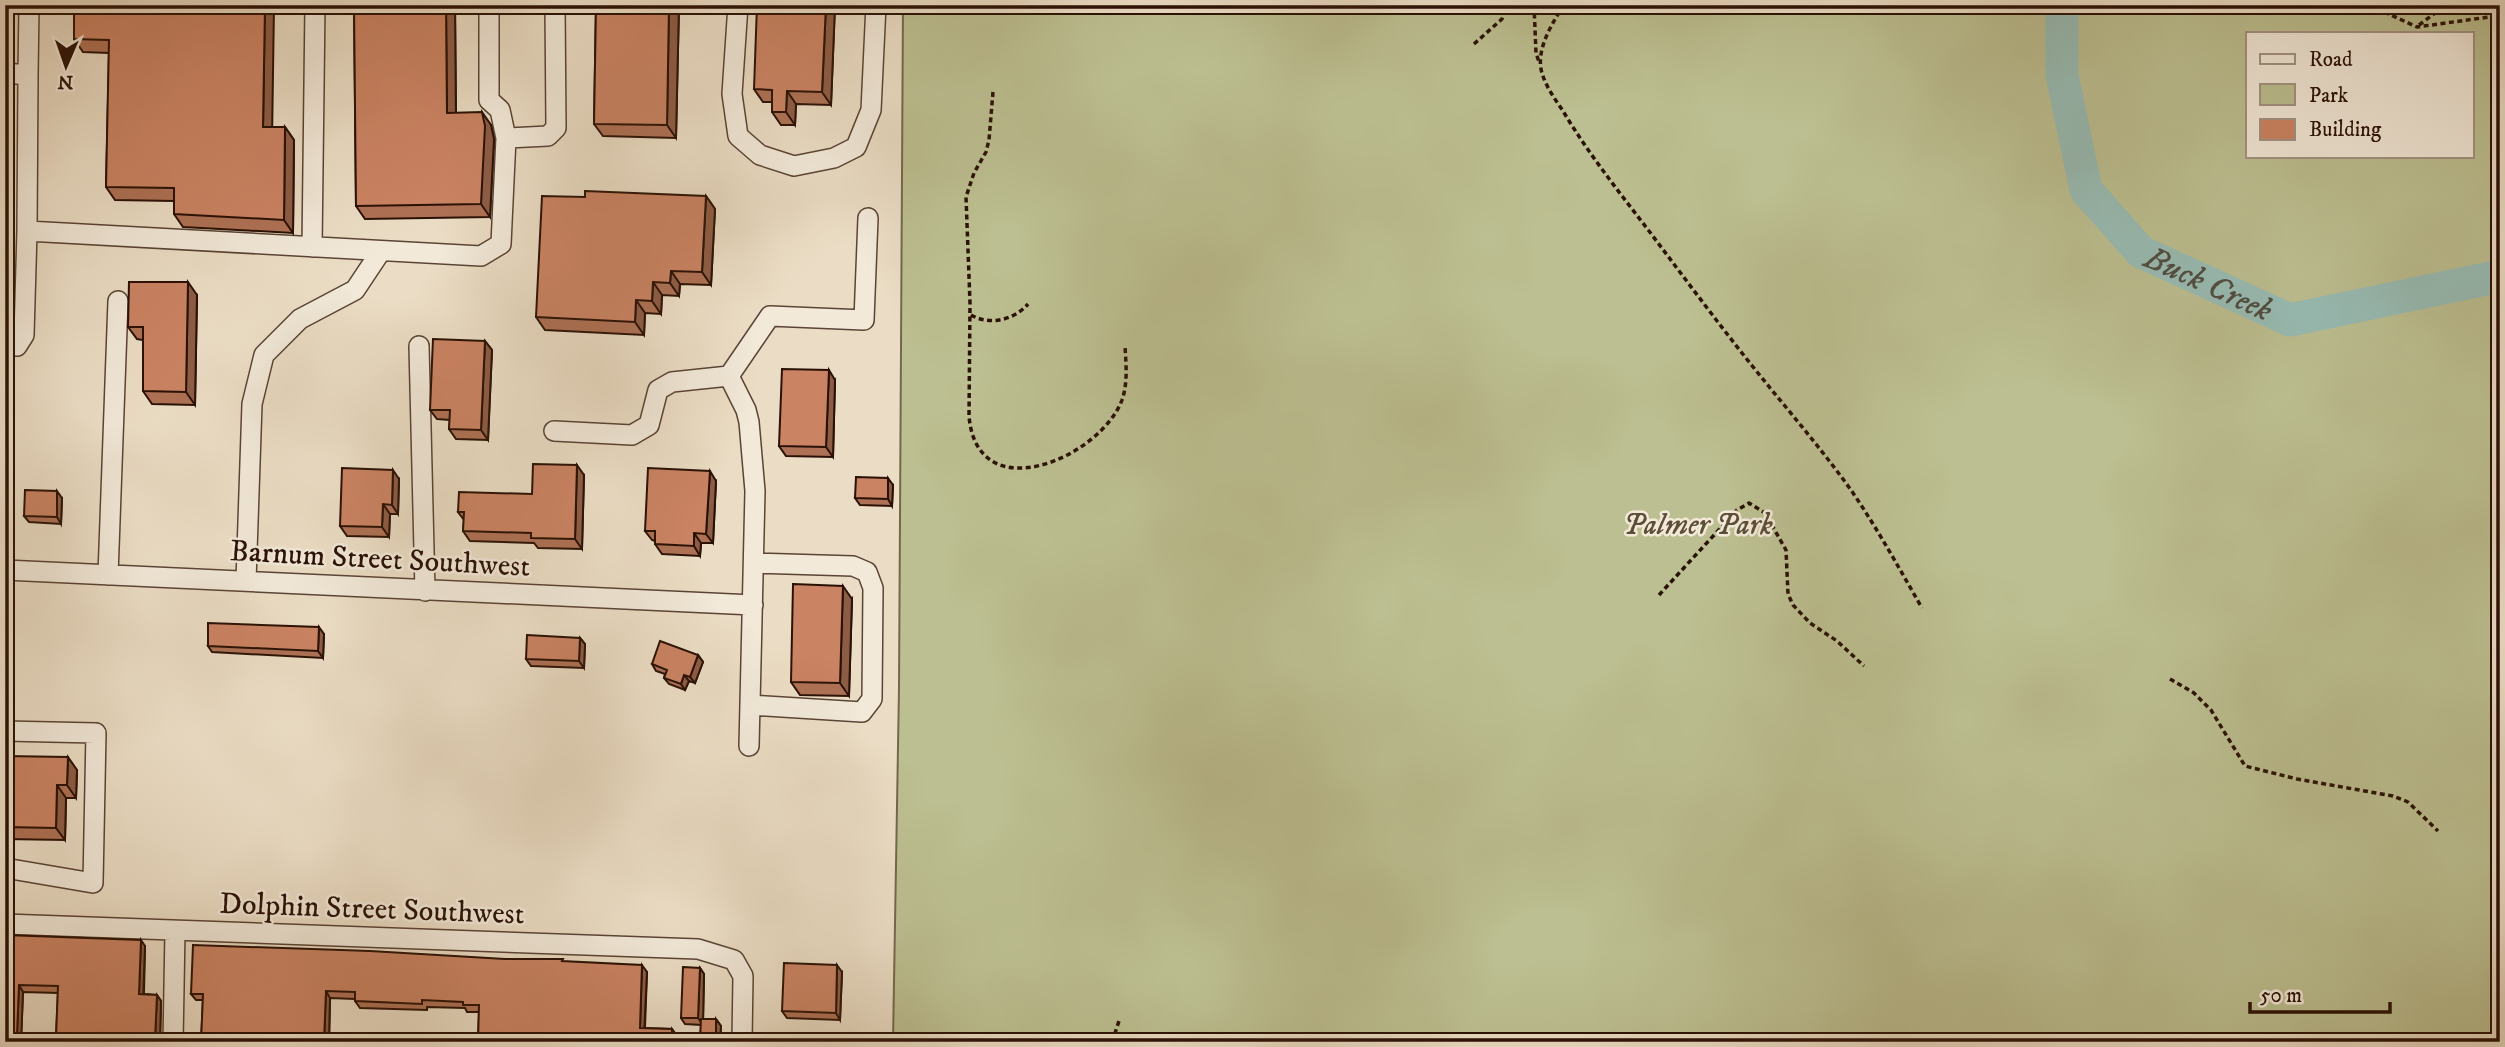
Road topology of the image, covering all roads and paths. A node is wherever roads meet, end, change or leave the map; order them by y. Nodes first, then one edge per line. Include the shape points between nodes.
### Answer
1 (29, 5) edge
2 (315, 5) edge
3 (489, 5) edge
4 (555, 5) edge
5 (738, 5) edge
6 (876, 5) edge
7 (1504, 5) edge
8 (1534, 5) edge
9 (1564, 5) edge
10 (2369, 5) edge
11 (2446, 5) edge
12 (2489, 5) edge
13 (2417, 27) junction
14 (1474, 44) dead end
15 (1541, 71) junction
16 (5, 73) edge
17 (28, 75) junction
18 (993, 92) dead end
19 (506, 138) junction
20 (868, 218) dead end
21 (27, 232) junction
22 (312, 247) junction
23 (381, 251) junction
24 (118, 301) dead end
25 (1028, 304) dead end
26 (970, 315) junction
27 (5, 345) edge
28 (419, 346) dead end
29 (1125, 346) dead end
30 (729, 376) junction
31 (554, 431) dead end
32 (754, 563) junction
33 (5, 570) edge
34 (107, 575) junction
35 (246, 581) junction
36 (425, 591) junction
37 (1659, 595) dead end
38 (752, 605) junction
39 (1922, 608) dead end
40 (1864, 666) dead end
41 (2170, 678) dead end
42 (750, 705) junction
43 (5, 731) edge
44 (749, 747) dead end
45 (2438, 831) dead end
46 (5, 868) edge
47 (5, 924) edge
48 (175, 931) junction
49 (1120, 1018) dead end
50 (173, 1042) edge
51 (742, 1042) edge
52 (1112, 1042) edge

1 - 17 street
2 - 22 street
3 - 19 street via 489,100 500,110
4 - 19 street via 556,128 548,136
5 - 6 street via 732,94 738,136 760,155 794,166 834,158 856,147 871,110
7 - 14 path via 1502,19
8 - 15 path
9 - 15 path via 1545,42
10 - 13 path
11 - 13 path
12 - 13 path via 2489,17
15 - 39 path via 1574,130 1614,185 1850,489
16 - 17 street
17 - 21 street
18 - 26 path via 986,152 966,197
19 - 23 street via 501,244 481,256
20 - 30 street via 864,320 769,316
21 - 22 street
21 - 27 street via 24,335 17,346
22 - 23 street
23 - 35 street via 355,290 300,319 264,355 252,404
24 - 34 street
25 - 26 path via 1006,318 983,321
26 - 29 path via 971,430 986,455 1014,469 1061,458 1103,428 1123,394
28 - 36 street
30 - 31 street via 672,382 658,390 649,425 632,435
30 - 32 street via 746,410 752,444
32 - 38 street
32 - 42 street via 853,566 867,572 873,588 872,699 862,712
33 - 34 street, Barnum Street Southwest
34 - 35 street, Barnum Street Southwest
35 - 36 street, Barnum Street Southwest
36 - 38 street, Barnum Street Southwest
37 - 40 path via 1737,510 1749,503 1765,513 1786,550 1788,594 1793,605
38 - 42 street
41 - 45 path via 2211,710 2245,766 2393,796 2408,802
42 - 44 street
43 - 46 street via 96,733 93,883
47 - 48 street, Dolphin Street Southwest
48 - 50 street
48 - 51 street, Dolphin Street Southwest via 698,949 734,960 743,976
49 - 52 path

